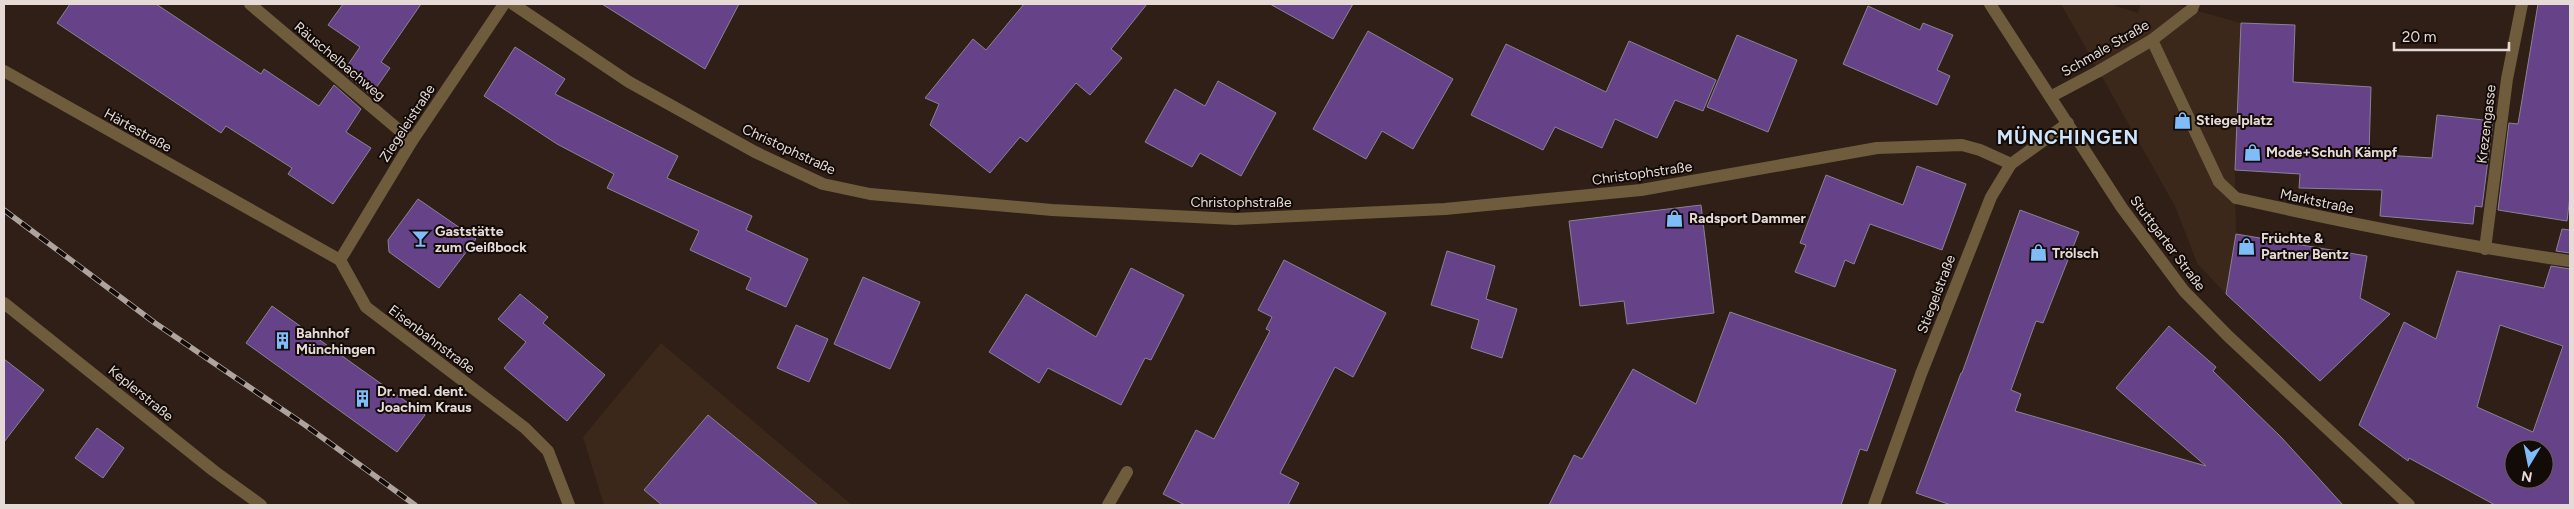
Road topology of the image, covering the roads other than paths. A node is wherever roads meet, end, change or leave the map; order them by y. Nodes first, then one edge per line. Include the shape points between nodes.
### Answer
1 (250, 4) edge
2 (504, 4) edge
3 (513, 4) edge
4 (1990, 4) edge
5 (2522, 4) edge
6 (2193, 7) edge
7 (2152, 40) junction
8 (6, 76) edge
9 (2052, 96) junction
10 (2068, 123) junction
11 (412, 141) junction
12 (2011, 164) junction
13 (2484, 249) junction
14 (340, 260) junction
15 (2570, 261) edge
16 (4, 303) edge
17 (1127, 472) dead end
18 (261, 505) edge
19 (569, 505) edge
20 (1108, 505) edge
21 (1874, 505) edge
22 (2410, 505) edge

1 - 11 street, Räuschelbachweg
2 - 11 street, Ziegeleistraße
3 - 12 street, Christophstraße via 629,82 755,152 823,184 870,194 1052,210 1235,219 1454,209 1641,190 1878,148 1962,144
4 - 9 street, Stuttgarter Straße
5 - 13 street, Krezengasse via 2507,79
6 - 7 street, Schmale Straße
7 - 9 street, Schmale Straße
7 - 13 street, Marktstraße via 2219,182 2236,198
8 - 14 street, Härtestraße
9 - 10 street, Stuttgarter Straße
10 - 12 street, Stiegelstraße
10 - 22 street, Stuttgarter Straße via 2122,208 2184,291
11 - 14 street, Ziegeleistraße
12 - 21 street, Stiegelstraße via 1991,197 1921,374
13 - 15 street, Marktstraße
14 - 19 street, Eisenbahnstraße via 366,307 525,428 548,451
16 - 18 street, Keplerstraße
17 - 20 street

